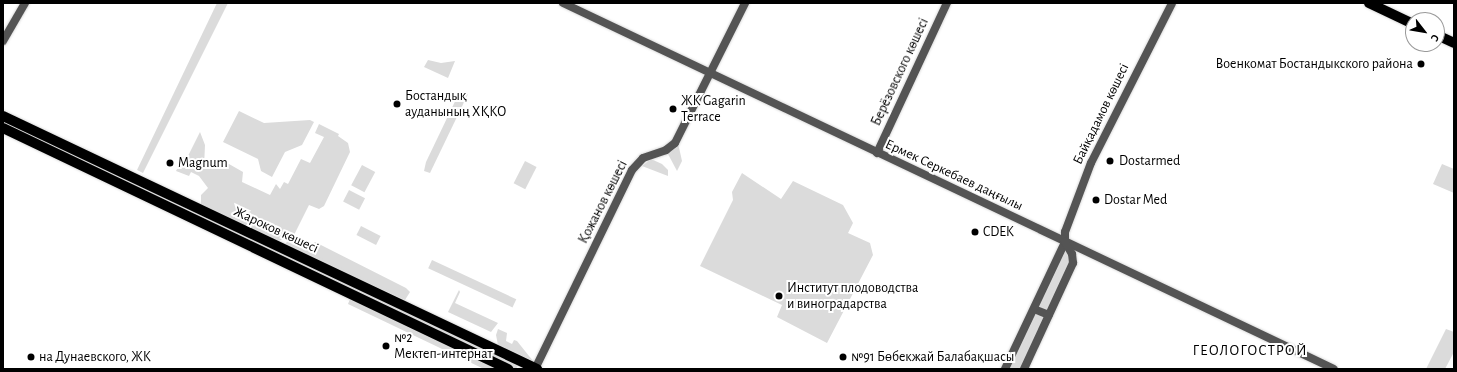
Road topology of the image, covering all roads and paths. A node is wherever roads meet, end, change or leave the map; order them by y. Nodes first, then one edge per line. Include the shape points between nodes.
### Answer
1 (25, 3) edge
2 (563, 3) edge
3 (745, 3) edge
4 (947, 3) edge
5 (1172, 3) edge
6 (1369, 3) edge
7 (1405, 20) edge
8 (3, 41) edge
9 (711, 74) junction
10 (3, 116) edge
11 (3, 128) edge
12 (877, 153) junction
13 (198, 208) junction
14 (193, 218) junction
15 (1065, 242) junction
16 (1034, 309) junction
17 (1049, 315) junction
18 (508, 369) edge
19 (536, 369) edge
20 (1005, 369) edge
21 (1024, 369) edge
22 (1334, 369) edge

1 - 8 street
2 - 9 street, Ермек Серкебаев даңғылы
3 - 9 street, Қожанов көшесі
4 - 12 street, Берёзовского көшесі
5 - 15 street, Байқадамов көшесі via 1088,168 1065,232
6 - 7 main road
9 - 12 street, Ермек Серкебаев даңғылы
9 - 19 street, Қожанов көшесі via 674,143 666,150 643,158 632,170
10 - 13 main road, Жароков көшесі
11 - 14 main road, Жароков көшесі
12 - 15 street, Ермек Серкебаев даңғылы
13 - 14 main road
13 - 19 main road, Жароков көшесі
14 - 18 main road, Жароков көшесі
15 - 16 street, Байқадамов көшесі
15 - 17 street via 1072,254 1073,263
15 - 22 street, Ермек Серкебаев даңғылы
16 - 17 street
16 - 20 street, Байқадамов көшесі
17 - 21 street

